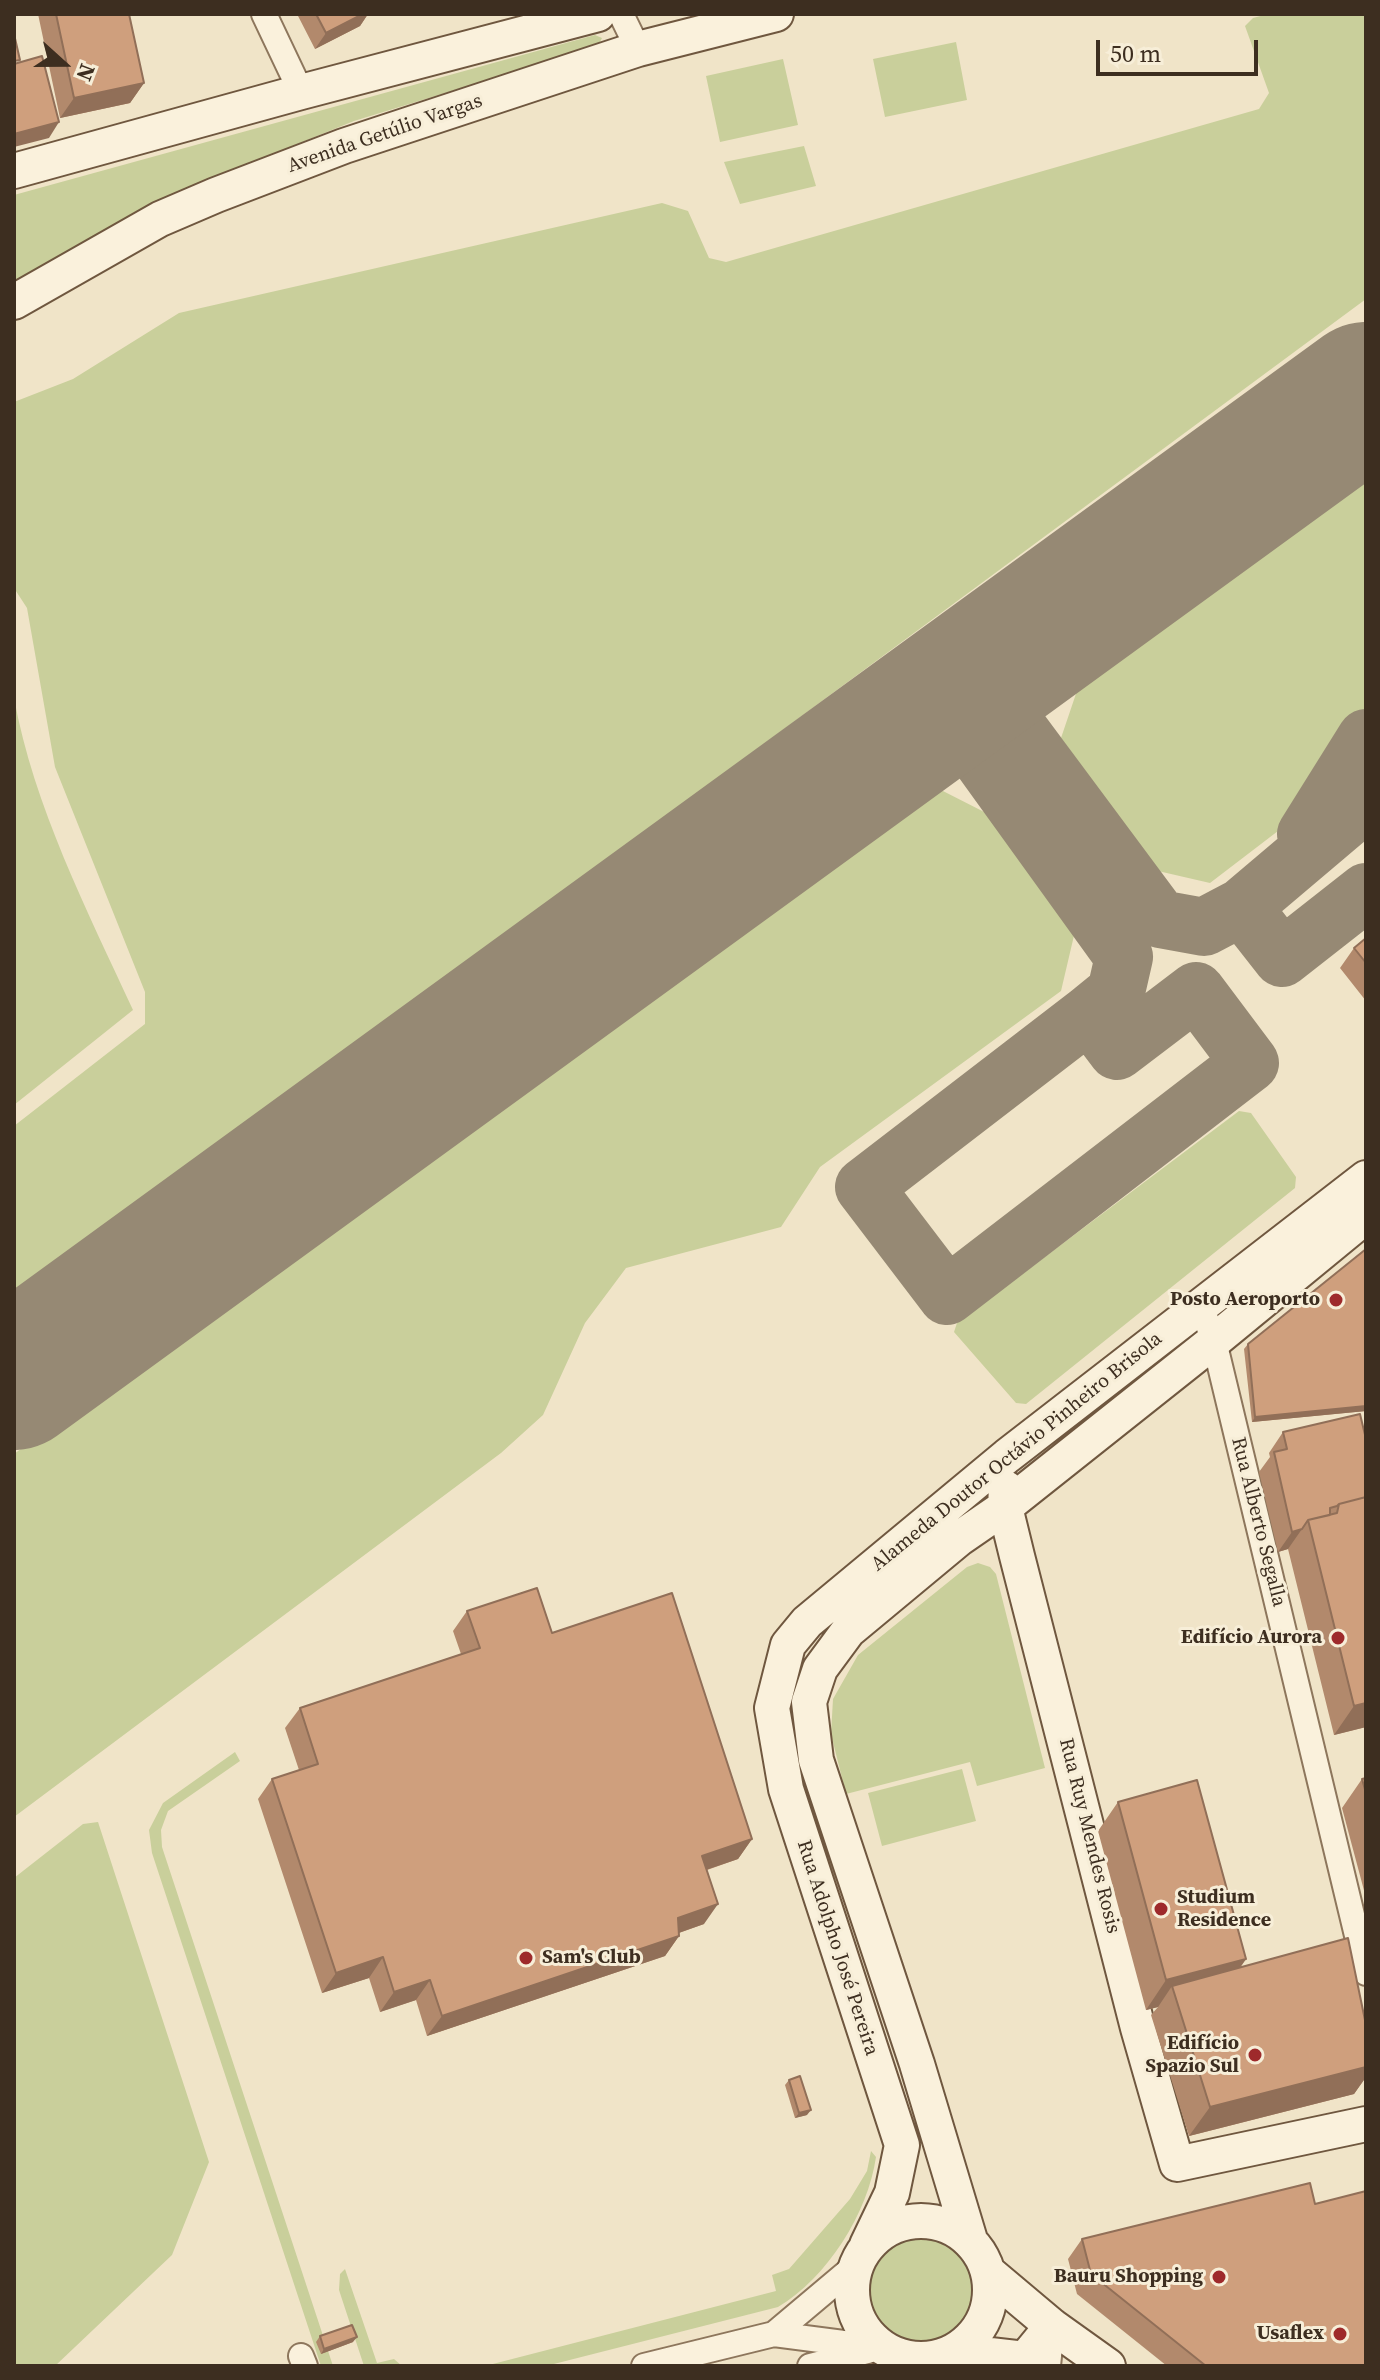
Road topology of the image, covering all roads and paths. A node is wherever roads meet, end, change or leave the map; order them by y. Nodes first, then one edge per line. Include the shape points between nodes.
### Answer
1 (264, 14) edge
2 (598, 14) edge
3 (621, 14) edge
4 (776, 14) edge
5 (638, 49) junction
6 (301, 92) junction
7 (14, 171) edge
8 (14, 302) edge
9 (1366, 1178) edge
10 (1366, 1216) edge
11 (1201, 1306) junction
12 (1214, 1341) junction
13 (1007, 1456) junction
14 (1005, 1507) junction
15 (960, 1538) junction
16 (1017, 1556) junction
17 (788, 1645) joint
18 (820, 1669) joint
19 (1366, 1973) edge
20 (1366, 2124) edge
21 (970, 2240) junction
22 (862, 2255) junction
23 (989, 2273) junction
24 (1052, 2326) junction
25 (774, 2334) junction
26 (882, 2348) junction
27 (955, 2351) junction
28 (644, 2366) edge
29 (810, 2366) edge
30 (1048, 2366) edge
31 (1108, 2366) edge

1 - 6 street
2 - 6 street
3 - 5 street
4 - 5 street, Avenida Getúlio Vargas
5 - 8 street, Avenida Getúlio Vargas via 344,146 216,195 160,219
6 - 7 street
9 - 11 street, Alameda Doutor Octávio Pinheiro Brisola
10 - 12 street, Alameda Doutor Octávio Pinheiro Brisola
11 - 12 street, Rua Alberto Segalla
11 - 13 street, Alameda Doutor Octávio Pinheiro Brisola
12 - 14 street, Alameda Doutor Octávio Pinheiro Brisola
12 - 19 street, Rua Alberto Segalla
13 - 14 street, Rua Ruy Mendes Rosis
13 - 17 street, Alameda Doutor Octávio Pinheiro Brisola via 807,1622
14 - 15 street, Alameda Doutor Octávio Pinheiro Brisola
14 - 16 street, Rua Ruy Mendes Rosis
15 - 16 street
15 - 18 street, Alameda Doutor Octávio Pinheiro Brisola via 848,1631
16 - 20 street, Rua Ruy Mendes Rosis via 1177,2164
17 - 22 street, Rua Adolpho José Pereira via 772,1708 786,1789 902,2145 892,2193
18 - 21 street, Rua Adolpho José Pereira via 809,1702 816,1760
21 - 22 street via 929,2220 906,2222 884,2230
21 - 23 street
22 - 25 street
22 - 26 street via 851,2289 855,2313 866,2334
23 - 24 street
23 - 27 street via 985,2317 973,2337
24 - 27 street via 1025,2359
24 - 30 street
24 - 31 street
25 - 26 street
25 - 28 street
26 - 27 street via 920,2360
26 - 29 street

